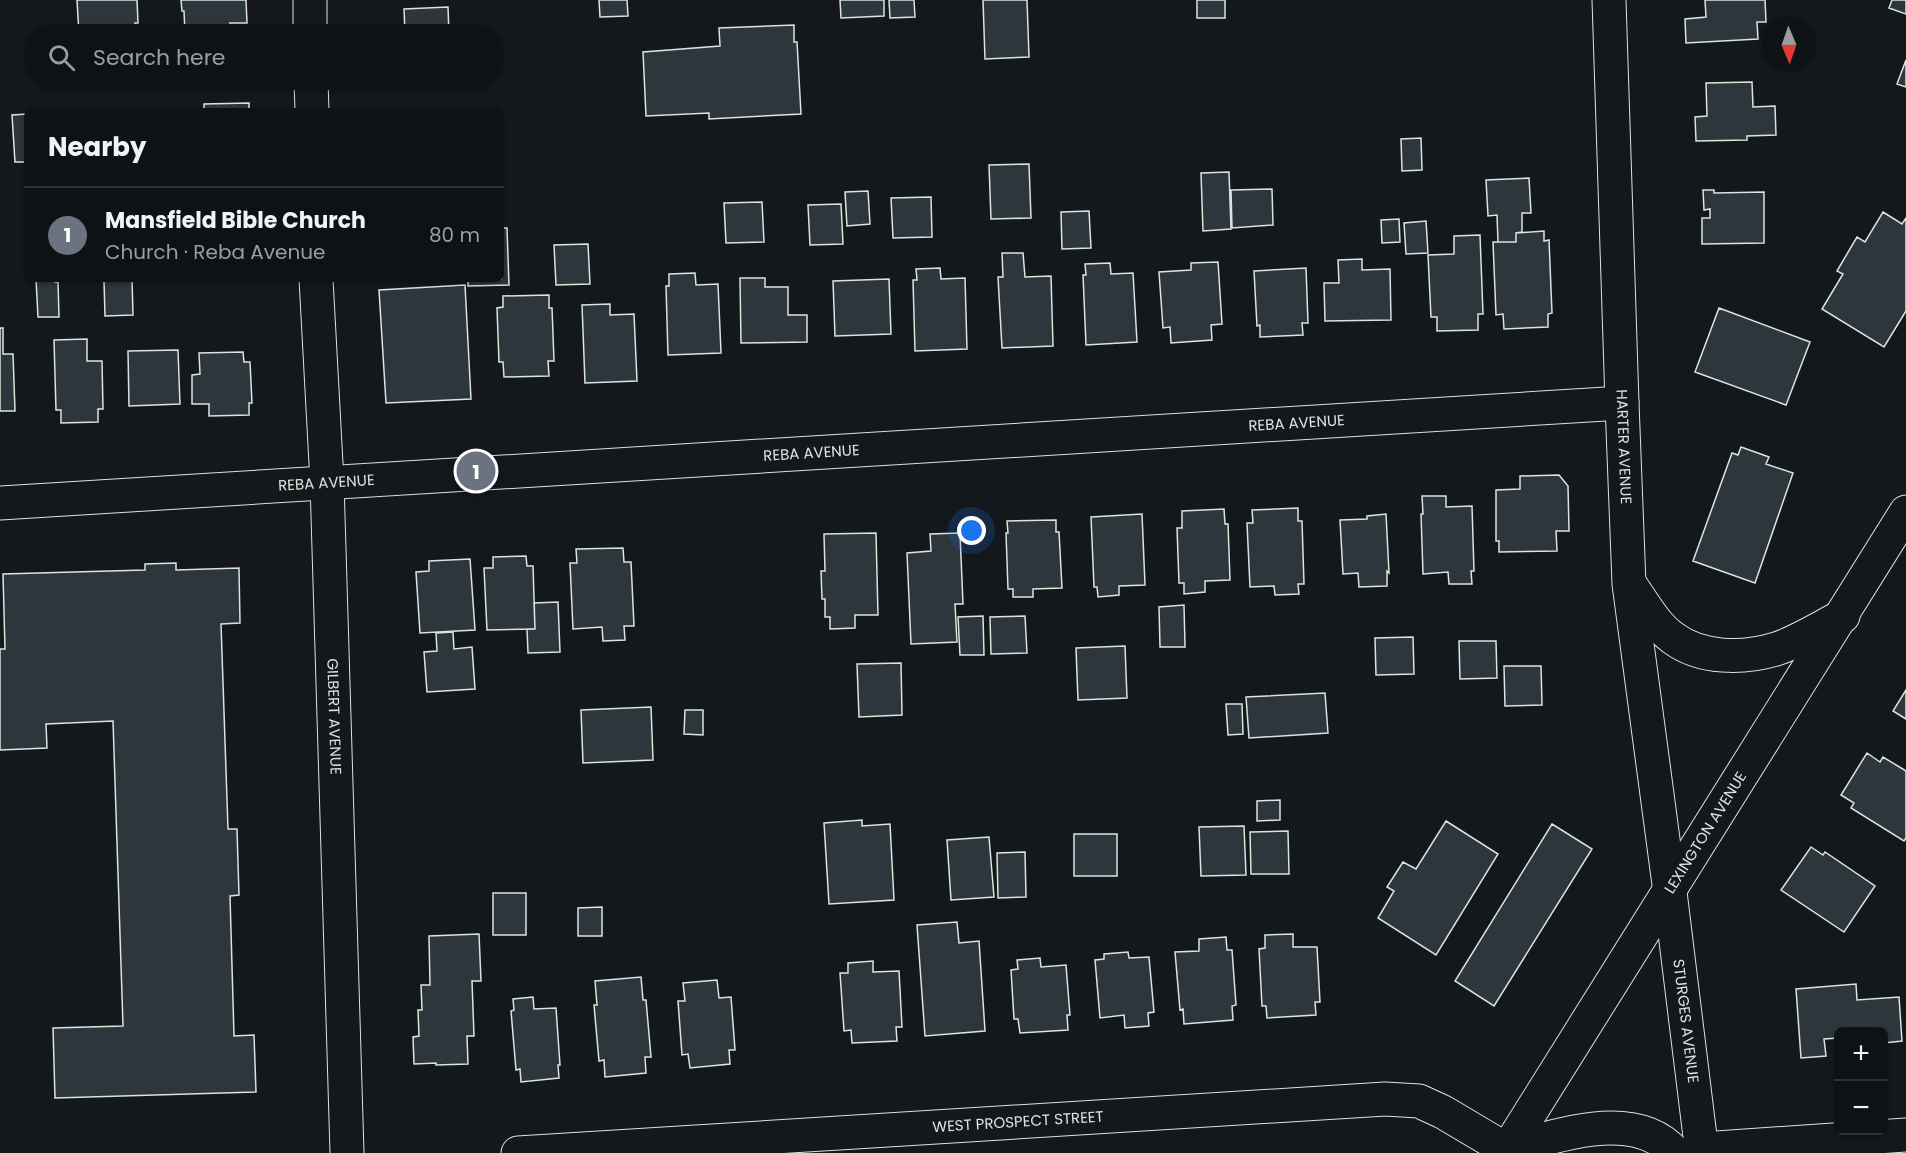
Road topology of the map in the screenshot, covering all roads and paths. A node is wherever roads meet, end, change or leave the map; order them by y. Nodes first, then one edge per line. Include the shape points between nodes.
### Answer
1 (310, 0) edge
2 (1610, 0) edge
3 (310, 24) edge
4 (311, 90) edge
5 (312, 108) edge
6 (316, 282) edge
7 (1622, 403) junction
8 (327, 482) junction
9 (0, 502) edge
10 (1906, 512) edge
11 (1629, 584) junction
12 (1843, 616) junction
13 (1670, 891) junction
14 (1906, 1135) edge
15 (1506, 1152) edge
16 (1693, 1152) edge
17 (347, 1153) edge
18 (518, 1153) edge

1 - 3 street
2 - 7 street, HARTER AVENUE
4 - 5 street
6 - 8 street, GILBERT AVENUE
7 - 8 street, REBA AVENUE
7 - 11 street, HARTER AVENUE
8 - 9 street, REBA AVENUE
8 - 17 street, GILBERT AVENUE
10 - 12 street, LEXINGTON AVENUE
11 - 12 street via 1673,638 1718,656 1776,649
11 - 13 street, HARTER AVENUE
12 - 13 street, LEXINGTON AVENUE
13 - 15 street, LEXINGTON AVENUE
13 - 16 street, STURGES AVENUE
14 - 16 street
15 - 16 street via 1552,1137 1614,1127 1646,1133
15 - 18 street, WEST PROSPECT STREET via 1435,1108 1419,1101 1385,1098

